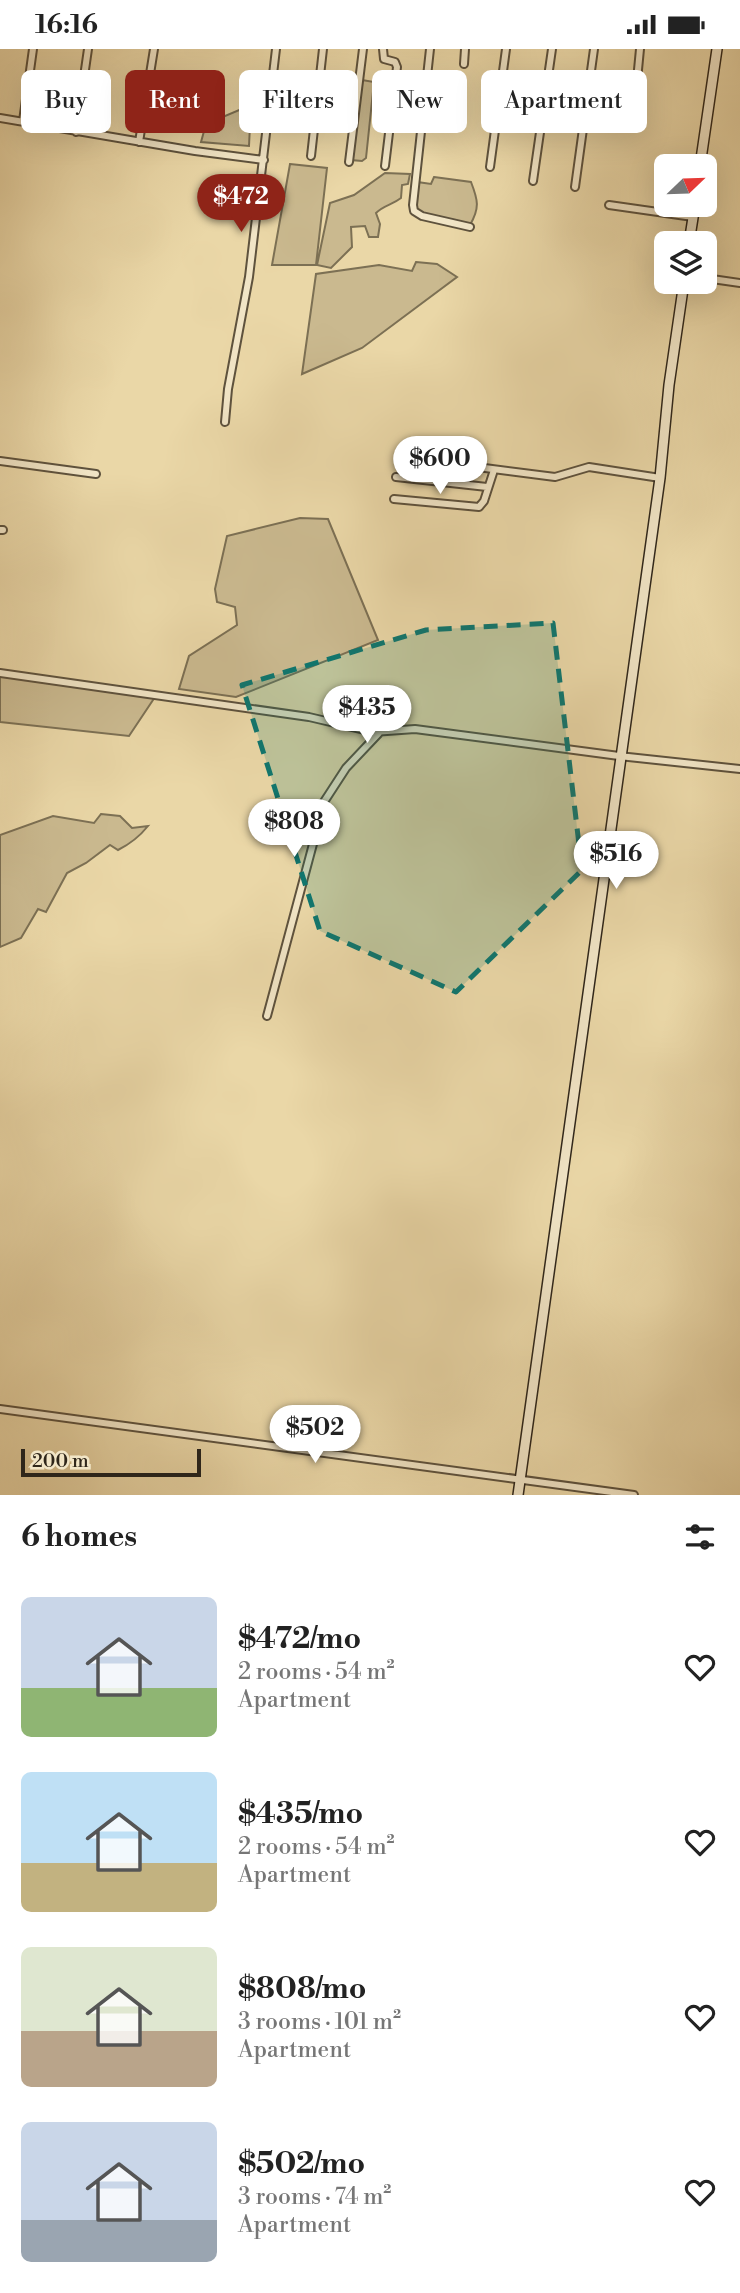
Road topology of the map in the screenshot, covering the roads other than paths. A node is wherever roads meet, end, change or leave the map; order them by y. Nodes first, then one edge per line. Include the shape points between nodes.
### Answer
1 (33, 49) edge
2 (88, 49) edge
3 (154, 49) edge
4 (276, 49) edge
5 (323, 49) edge
6 (363, 49) edge
7 (383, 49) edge
8 (430, 49) edge
9 (465, 49) edge
10 (506, 49) edge
11 (552, 49) edge
12 (594, 49) edge
13 (640, 49) edge
14 (717, 49) edge
15 (464, 64) dead end
16 (30, 70) edge
17 (85, 70) edge
18 (638, 70) edge
19 (0, 117) edge
20 (21, 121) edge
21 (82, 133) edge
22 (139, 142) junction
23 (702, 154) edge
24 (311, 156) dead end
25 (264, 160) junction
26 (349, 162) dead end
27 (385, 166) dead end
28 (490, 167) dead end
29 (533, 181) dead end
30 (575, 187) dead end
31 (609, 205) dead end
32 (654, 211) edge
33 (693, 217) edge
34 (470, 227) dead end
35 (691, 231) edge
36 (717, 280) edge
37 (740, 283) edge
38 (682, 294) edge
39 (225, 422) dead end
40 (423, 460) dead end
41 (0, 461) edge
42 (494, 470) junction
43 (96, 474) dead end
44 (396, 477) dead end
45 (660, 478) junction
46 (487, 487) junction
47 (394, 499) dead end
48 (0, 673) edge
49 (380, 732) junction
50 (620, 757) junction
51 (740, 769) edge
52 (267, 1016) dead end
53 (0, 1409) edge
54 (520, 1480) junction
55 (518, 1495) edge
56 (634, 1495) edge

1 - 16 street
2 - 17 street
3 - 22 street
4 - 25 street
5 - 24 street
6 - 26 street
7 - 27 street via 384,59 397,67
8 - 34 street via 412,205 422,216
9 - 15 street
10 - 28 street
11 - 29 street
12 - 30 street
13 - 18 street
14 - 23 street
19 - 20 street
21 - 22 street
22 - 25 street
25 - 39 street
31 - 32 street
33 - 35 street
36 - 37 street
38 - 45 street
40 - 42 street
41 - 43 street
42 - 45 street via 555,477 589,467
42 - 46 street
44 - 46 street
45 - 50 street
46 - 47 street via 479,507
48 - 49 street via 276,712
49 - 50 street via 415,729
49 - 52 street via 346,768 320,809
50 - 51 street
50 - 54 street
53 - 54 street
54 - 55 street
54 - 56 street

